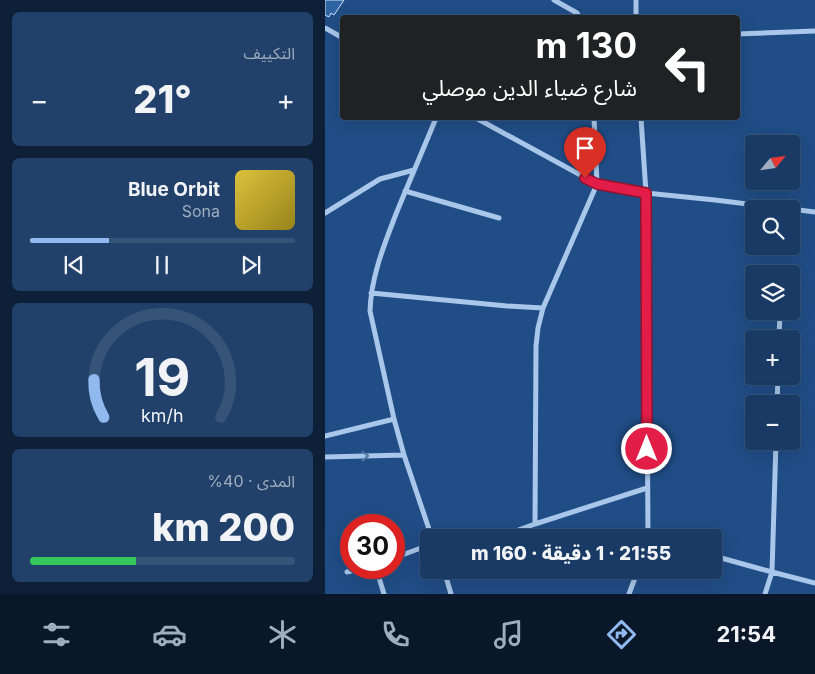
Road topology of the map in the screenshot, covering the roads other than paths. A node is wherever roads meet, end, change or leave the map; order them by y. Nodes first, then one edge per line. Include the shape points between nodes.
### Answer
1 (554, 0) edge
2 (636, 0) edge
3 (578, 15) edge
4 (636, 15) edge
5 (325, 28) edge
6 (815, 31) edge
7 (740, 34) edge
8 (340, 36) edge
9 (435, 120) edge
10 (480, 120) edge
11 (594, 120) edge
12 (641, 120) edge
13 (415, 170) junction
14 (597, 184) junction
15 (405, 191) junction
16 (646, 193) junction
17 (745, 204) edge
18 (800, 210) edge
19 (815, 212) edge
20 (325, 213) edge
21 (499, 218) dead end
22 (371, 294) junction
23 (543, 308) junction
24 (394, 419) junction
25 (325, 436) edge
26 (776, 450) edge
27 (405, 455) junction
28 (325, 457) edge
29 (647, 488) junction
30 (535, 524) junction
31 (430, 529) edge
32 (521, 529) edge
33 (648, 529) edge
34 (420, 548) edge
35 (405, 554) edge
36 (722, 558) edge
37 (772, 572) junction
38 (380, 579) edge
39 (447, 579) edge
40 (635, 579) edge
41 (815, 583) edge
42 (384, 594) edge
43 (451, 594) edge
44 (629, 594) edge
45 (765, 594) edge

1 - 3 street
2 - 4 street
5 - 8 street
6 - 7 street
9 - 13 street
10 - 14 street
11 - 14 street
12 - 16 street
13 - 15 street
13 - 20 street via 380,179
14 - 16 street
14 - 23 street
15 - 21 street
15 - 22 street via 385,242
16 - 17 street
16 - 29 street
18 - 19 street
22 - 23 street
22 - 24 street via 370,311
23 - 30 street via 537,346
24 - 25 street
24 - 27 street
26 - 37 street
28 -> 27 street
27 - 31 street
29 - 30 street
29 - 33 street
30 - 32 street
34 - 35 street
36 - 37 street
37 - 41 street
37 - 45 street
38 - 42 street
39 - 43 street
40 - 44 street

